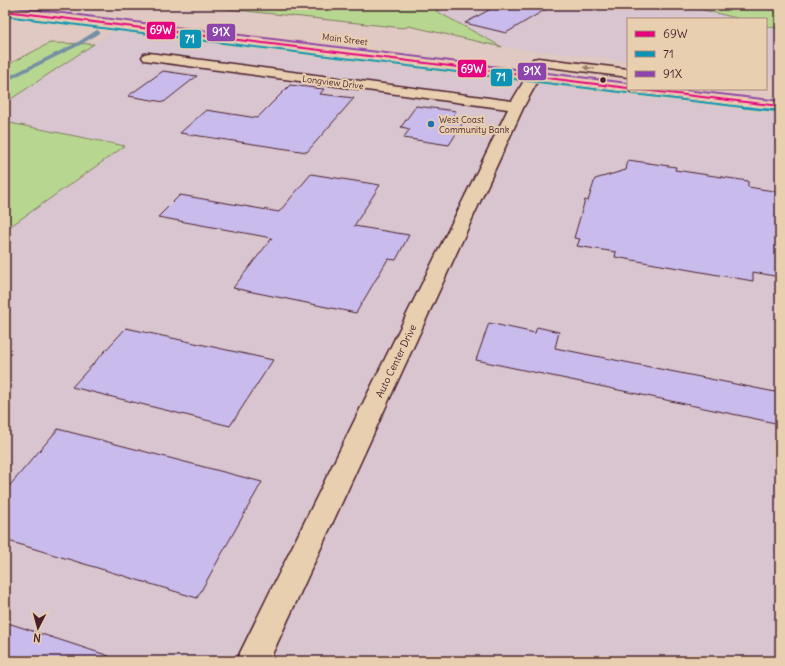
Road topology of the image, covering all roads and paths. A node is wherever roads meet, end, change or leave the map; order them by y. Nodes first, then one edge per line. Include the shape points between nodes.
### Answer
1 (62, 5) edge
2 (5, 11) edge
3 (149, 57) dead end
4 (537, 70) junction
5 (627, 73) edge
6 (627, 88) edge
7 (767, 89) edge
8 (643, 90) edge
9 (780, 91) edge
10 (517, 106) junction
11 (780, 106) edge
12 (252, 661) edge

1 - 4 main road, Main Street
2 - 4 main road, Main Street
3 - 10 main road, Longview Drive
5 -> 4 main road, Main Street
4 - 6 main road, Main Street
4 - 10 main road, Auto Center Drive
7 - 9 main road
8 - 11 main road
10 - 12 main road, Auto Center Drive

